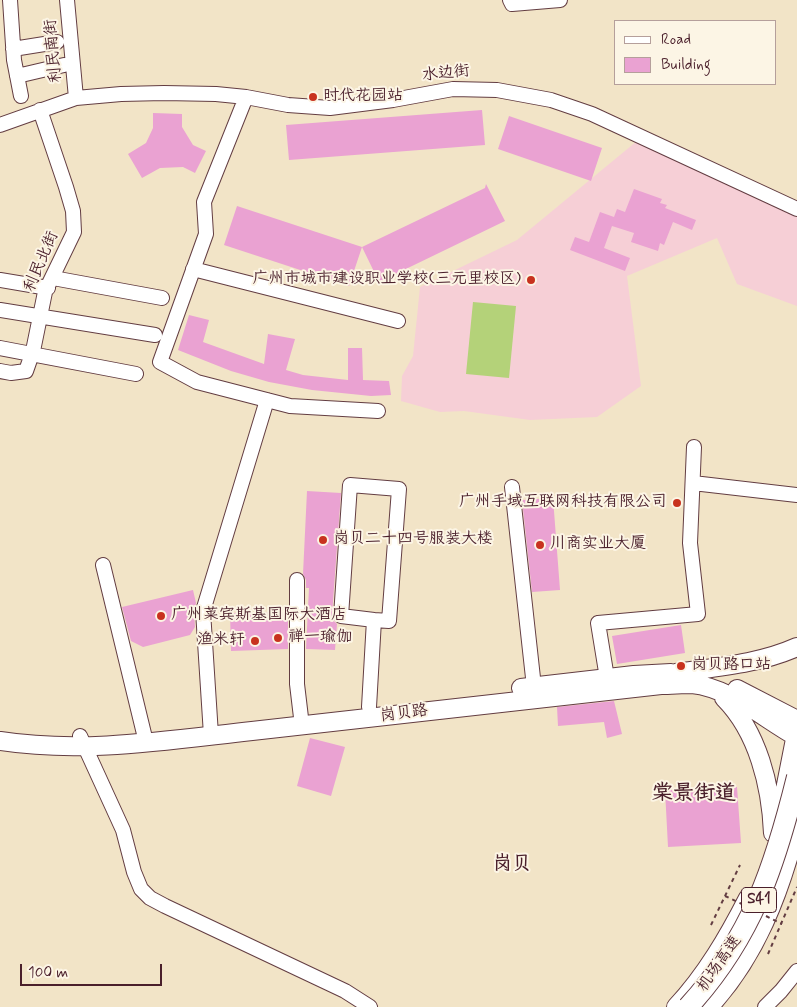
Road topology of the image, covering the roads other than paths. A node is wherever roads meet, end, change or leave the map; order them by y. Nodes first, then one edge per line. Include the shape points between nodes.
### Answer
1 (10, 0) edge
2 (67, 0) edge
3 (510, 0) edge
4 (560, 0) edge
5 (57, 42) dead end
6 (13, 49) junction
7 (64, 64) dead end
8 (17, 76) junction
9 (21, 96) dead end
10 (246, 97) junction
11 (76, 98) junction
12 (40, 110) junction
13 (0, 125) edge
14 (797, 209) edge
15 (193, 269) junction
16 (0, 280) edge
17 (50, 283) junction
18 (162, 298) dead end
19 (0, 310) edge
20 (40, 316) junction
21 (398, 321) dead end
22 (155, 336) dead end
23 (0, 348) edge
24 (32, 354) junction
25 (0, 371) edge
26 (136, 374) dead end
27 (267, 400) junction
28 (378, 411) dead end
29 (694, 447) dead end
30 (693, 483) junction
31 (512, 487) dead end
32 (797, 495) edge
33 (103, 565) dead end
34 (297, 580) dead end
35 (374, 620) junction
36 (797, 647) edge
37 (676, 673) junction
38 (607, 678) junction
39 (534, 687) junction
40 (717, 690) junction
41 (369, 706) junction
42 (302, 720) junction
43 (211, 730) junction
44 (0, 731) edge
45 (797, 731) edge
46 (144, 737) junction
47 (0, 741) edge
48 (83, 741) junction
49 (797, 777) edge
50 (797, 829) edge
51 (771, 839) junction
52 (791, 858) edge
53 (797, 970) edge
54 (370, 1007) edge
55 (676, 1007) edge
56 (688, 1007) edge
57 (709, 1007) edge
58 (765, 1007) edge

1 - 6 street
2 - 11 street, 利民南街
3 - 4 street via 512,4
5 - 6 street
6 - 8 street
7 - 8 street
8 - 9 street
10 - 11 street, 水边街 via 157,93
10 - 14 street, 水边街 via 330,108 453,89 518,93 552,100 592,114
10 - 15 street via 204,202 206,234
11 - 12 street, 水边街
12 - 13 street, 水边街
12 - 17 street, 利民北街 via 73,211 74,232
15 - 21 street
15 - 27 street via 160,362 197,382
16 - 17 street
17 - 18 street
17 - 20 street, 利民北街
19 - 20 street
20 - 22 street
20 - 24 street, 利民北街
23 - 24 street
24 - 25 street, 利民北街 via 26,371
24 - 26 street
27 - 28 street via 290,406
27 - 43 street via 202,611
29 - 30 street
30 - 32 street
30 - 38 street via 690,543 698,614 598,623
31 - 39 street
33 - 46 street
34 - 42 street via 297,684
35 - 35 street via 341,616 350,485 398,489 389,621
35 - 41 street
36 - 37 main road via 778,656 752,662
37 - 38 main road, 岗贝路
37 - 45 main road, 岗贝路 via 705,677 746,692
38 - 39 main road, 岗贝路
39 - 41 main road, 岗贝路
40 - 42 main road, 岗贝路 via 693,684 660,685
40 - 45 main road, 岗贝路
40 - 51 main road via 734,708 754,744 772,810
41 - 42 main road, 岗贝路
42 - 43 main road, 岗贝路
43 - 46 main road, 岗贝路
44 - 48 main road, 岗贝路
45 - 51 main road
46 - 48 main road, 岗贝路
47 - 48 main road, 岗贝路 via 42,745
48 - 54 street via 123,830 134,872 150,898 345,991
49 - 56 highway, 机场高速 / S41, bridge via 781,839 758,902 726,959
50 - 52 main road
51 - 52 main road via 784,843
51 - 55 main road via 760,873 737,920 706,970
52 - 57 main road via 757,940 736,975
53 - 58 street

